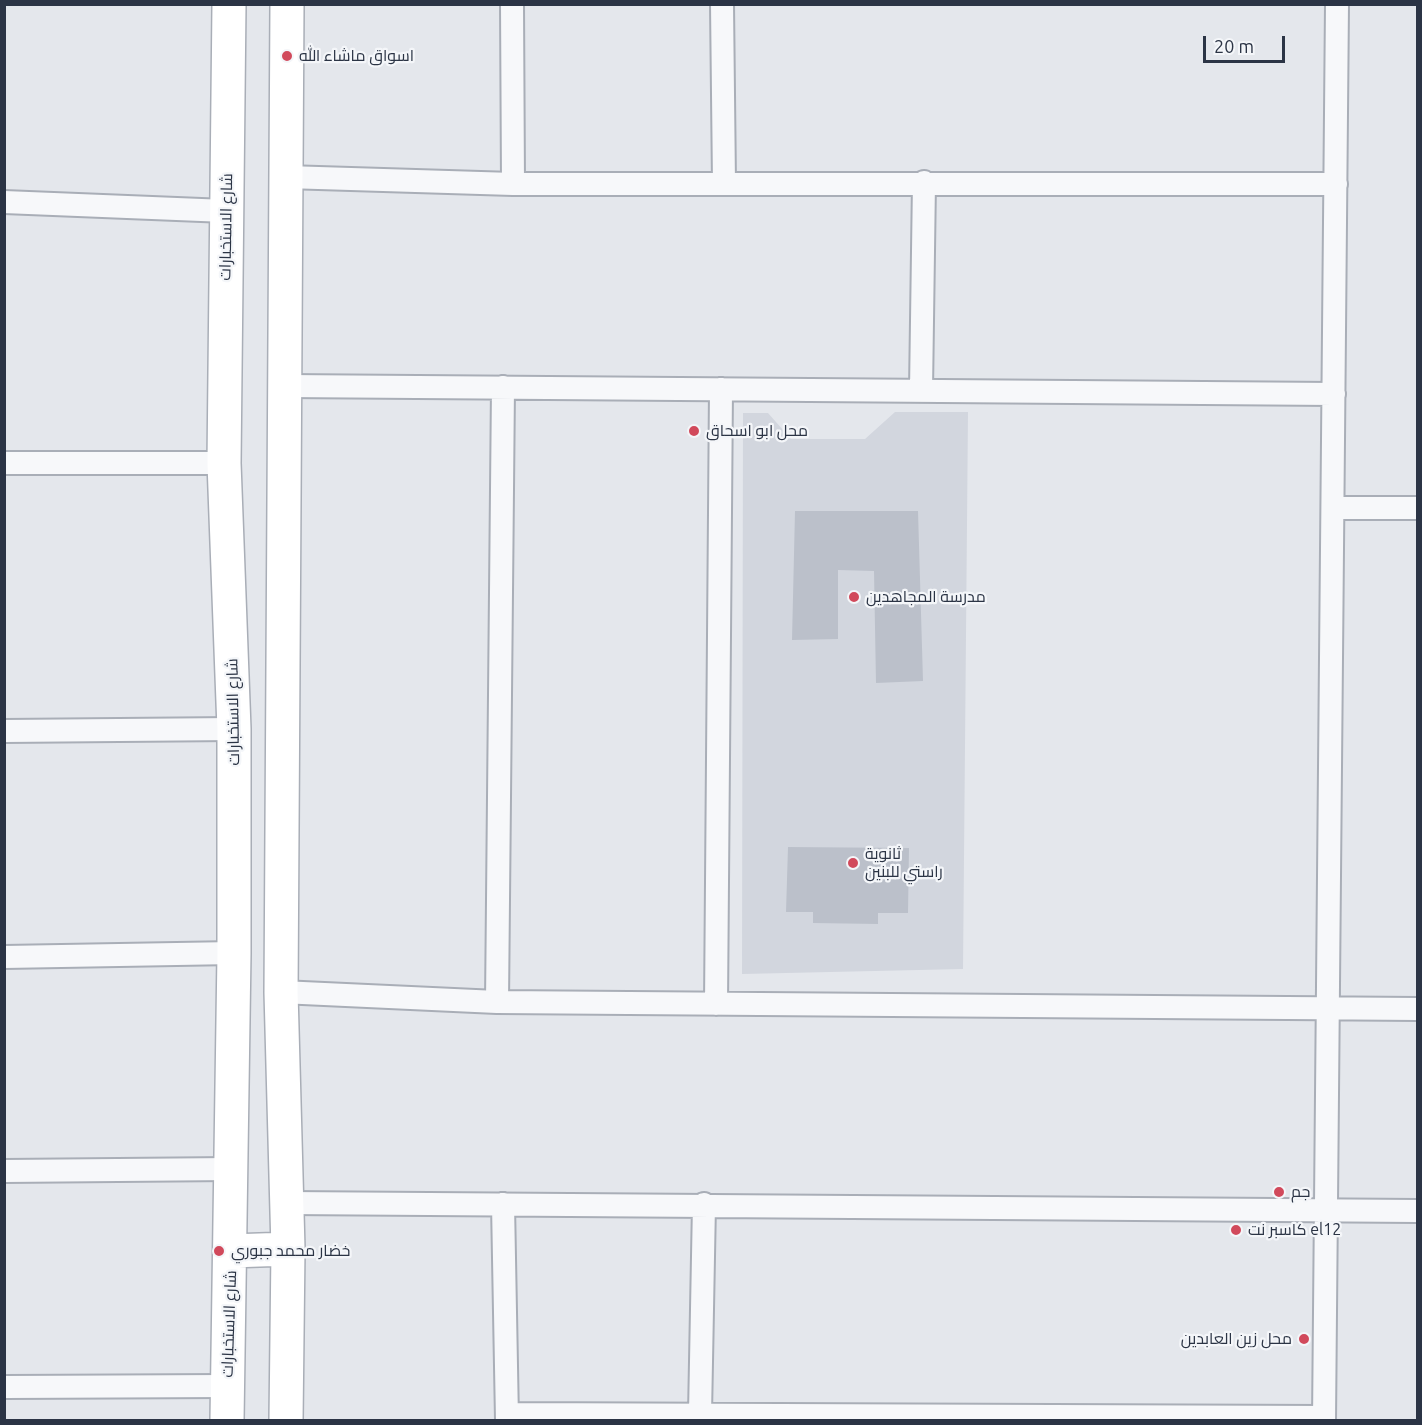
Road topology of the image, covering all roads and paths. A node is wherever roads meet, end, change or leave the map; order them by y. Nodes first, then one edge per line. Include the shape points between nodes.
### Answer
1 (229, 4) edge
2 (287, 4) edge
3 (512, 4) edge
4 (722, 4) edge
5 (1337, 4) edge
6 (286, 177) junction
7 (924, 182) junction
8 (513, 184) junction
9 (724, 184) junction
10 (1336, 184) junction
11 (4, 202) edge
12 (226, 211) junction
13 (286, 386) junction
14 (502, 387) junction
15 (721, 389) junction
16 (921, 390) junction
17 (1334, 394) junction
18 (4, 463) edge
19 (224, 463) junction
20 (1335, 508) junction
21 (1418, 508) edge
22 (234, 729) junction
23 (4, 731) edge
24 (234, 953) junction
25 (4, 957) edge
26 (281, 992) junction
27 (497, 1002) junction
28 (716, 1004) junction
29 (1328, 1009) junction
30 (1418, 1009) edge
31 (232, 1169) junction
32 (4, 1171) edge
33 (286, 1203) junction
34 (503, 1204) junction
35 (704, 1204) junction
36 (1326, 1210) junction
37 (1418, 1211) edge
38 (288, 1249) junction
39 (231, 1251) junction
40 (226, 1386) junction
41 (4, 1387) edge
42 (700, 1414) junction
43 (507, 1417) edge
44 (993, 1417) edge
45 (1324, 1419) edge
46 (227, 1420) edge
47 (286, 1420) edge

1 - 12 main road, شارع الاستخبارات
2 - 6 main road
3 - 8 street
4 - 9 street
5 - 10 street
6 - 8 street
6 - 13 main road
7 - 9 street
7 - 10 street
7 - 16 street
8 - 9 street
10 - 17 street
11 - 12 street
12 - 19 main road, شارع الاستخبارات
13 - 14 street
13 - 26 main road
14 - 15 street
14 - 27 street
15 - 16 street
15 - 28 street
16 - 17 street
17 - 20 street
18 - 19 street
19 - 22 main road, شارع الاستخبارات
20 - 21 street
20 - 29 street
22 - 23 street
22 - 24 main road, شارع الاستخبارات
24 - 25 street
24 - 31 main road, شارع الاستخبارات
26 - 27 street
26 - 33 main road
27 - 28 street
28 - 29 street
29 - 30 street
29 - 36 street
31 - 32 street
31 - 39 main road, شارع الاستخبارات
33 - 34 street
33 - 38 main road
34 - 35 street
34 - 43 street
35 - 36 street
35 - 42 street
36 - 37 street
36 - 45 street
38 - 39 main road
38 - 47 main road
39 - 40 main road, شارع الاستخبارات
40 - 41 street
40 - 46 main road, شارع الاستخبارات
42 - 43 street
42 - 44 street
44 - 45 street

